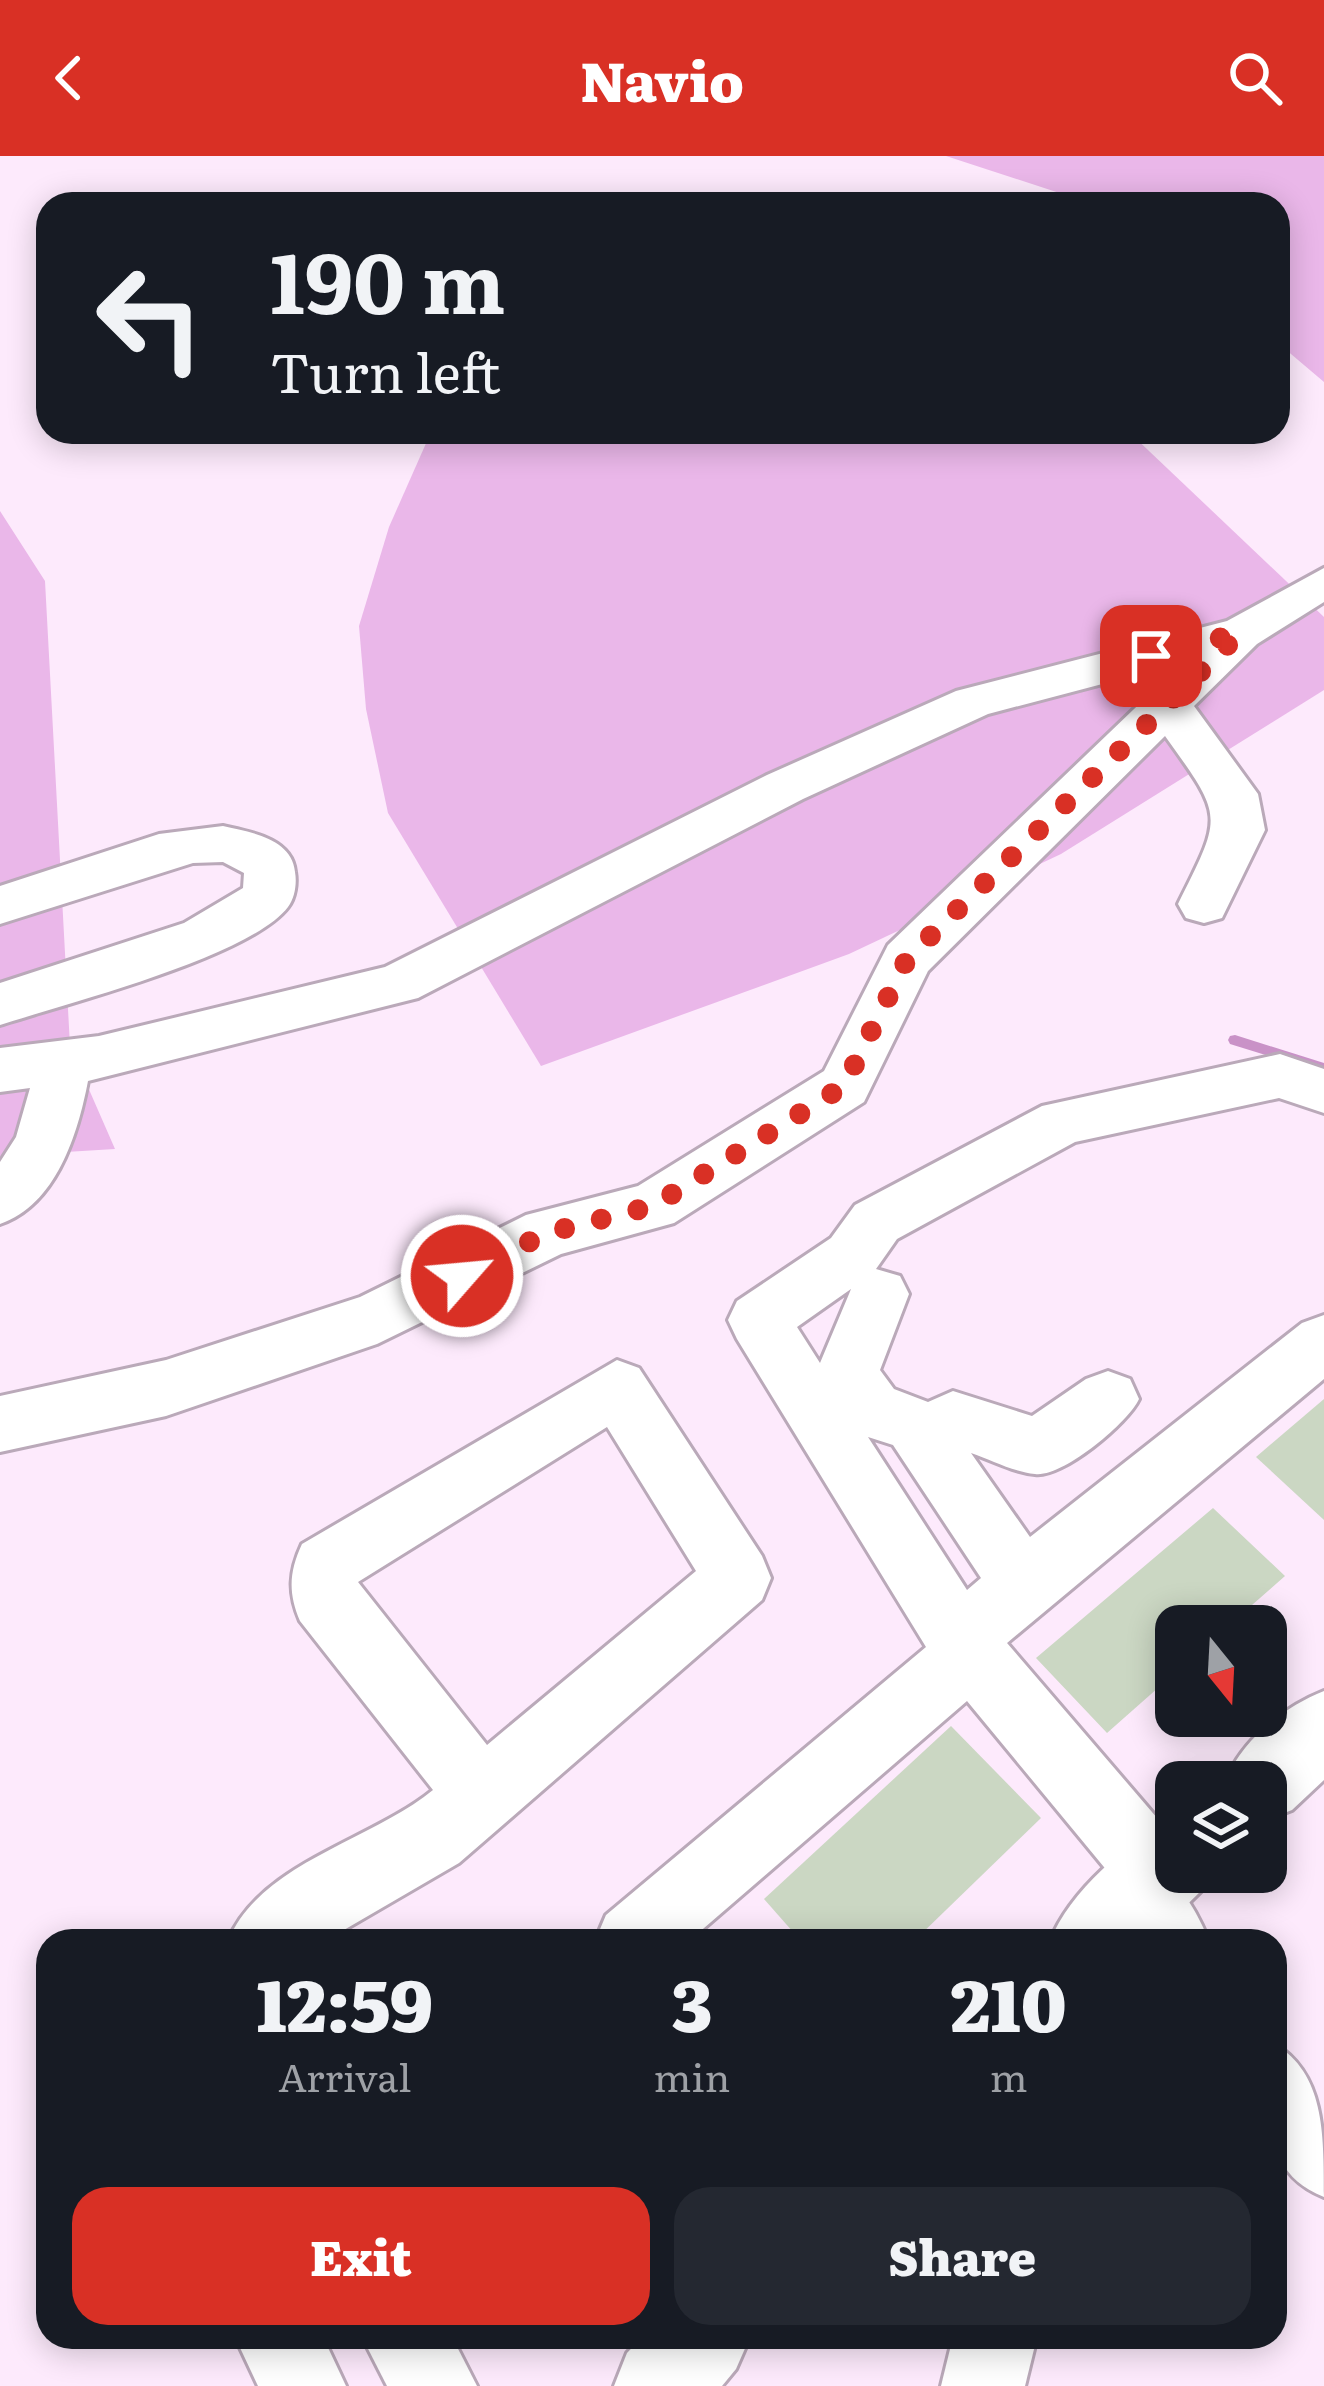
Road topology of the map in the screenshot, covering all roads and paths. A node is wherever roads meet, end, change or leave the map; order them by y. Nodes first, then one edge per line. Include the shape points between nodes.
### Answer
1 (1318, 595) edge
2 (1240, 633) junction
3 (1166, 703) junction
4 (1204, 904) dead end
5 (0, 905) edge
6 (0, 1004) edge
7 (63, 1062) junction
8 (0, 1070) edge
9 (1324, 1091) edge
10 (0, 1200) edge
11 (879, 1294) dead end
12 (1324, 1342) edge
13 (1108, 1399) dead end
14 (0, 1424) edge
15 (930, 1446) junction
16 (1023, 1582) junction
17 (966, 1647) junction
18 (1324, 1729) edge
19 (1287, 1762) edge
20 (482, 1795) junction
21 (1146, 1903) edge
22 (280, 1929) edge
23 (646, 1929) edge
24 (1287, 2103) edge
25 (1324, 2154) edge
26 (284, 2349) edge
27 (412, 2349) edge
28 (693, 2349) edge
29 (991, 2349) edge
30 (304, 2386) edge
31 (435, 2386) edge
32 (660, 2386) edge
33 (982, 2386) edge

1 - 2 street
2 - 3 street
2 - 7 street via 973,702 784,788 399,984
3 - 4 street via 1233,794 1240,830
3 - 14 street via 907,959 844,1086 653,1206 547,1233 376,1318 166,1388
5 - 6 street via 123,861 206,847 247,849 270,868 268,896 203,937
7 - 8 street
7 - 10 street via 54,1122 21,1182
9 - 17 street via 1280,1076 1062,1121 876,1222 852,1256 759,1320
11 - 15 street via 847,1374 872,1410 915,1425
12 - 16 street
13 - 15 street via 1039,1447 952,1419
15 - 16 street
16 - 17 street
17 - 21 street
17 - 23 street
18 - 19 main road
20 - 20 street via 738,1578 617,1388 325,1566 324,1599
20 - 22 street via 433,1838 320,1898
24 - 25 main road
26 - 30 street
27 - 31 street
28 - 32 main road
29 - 33 street

